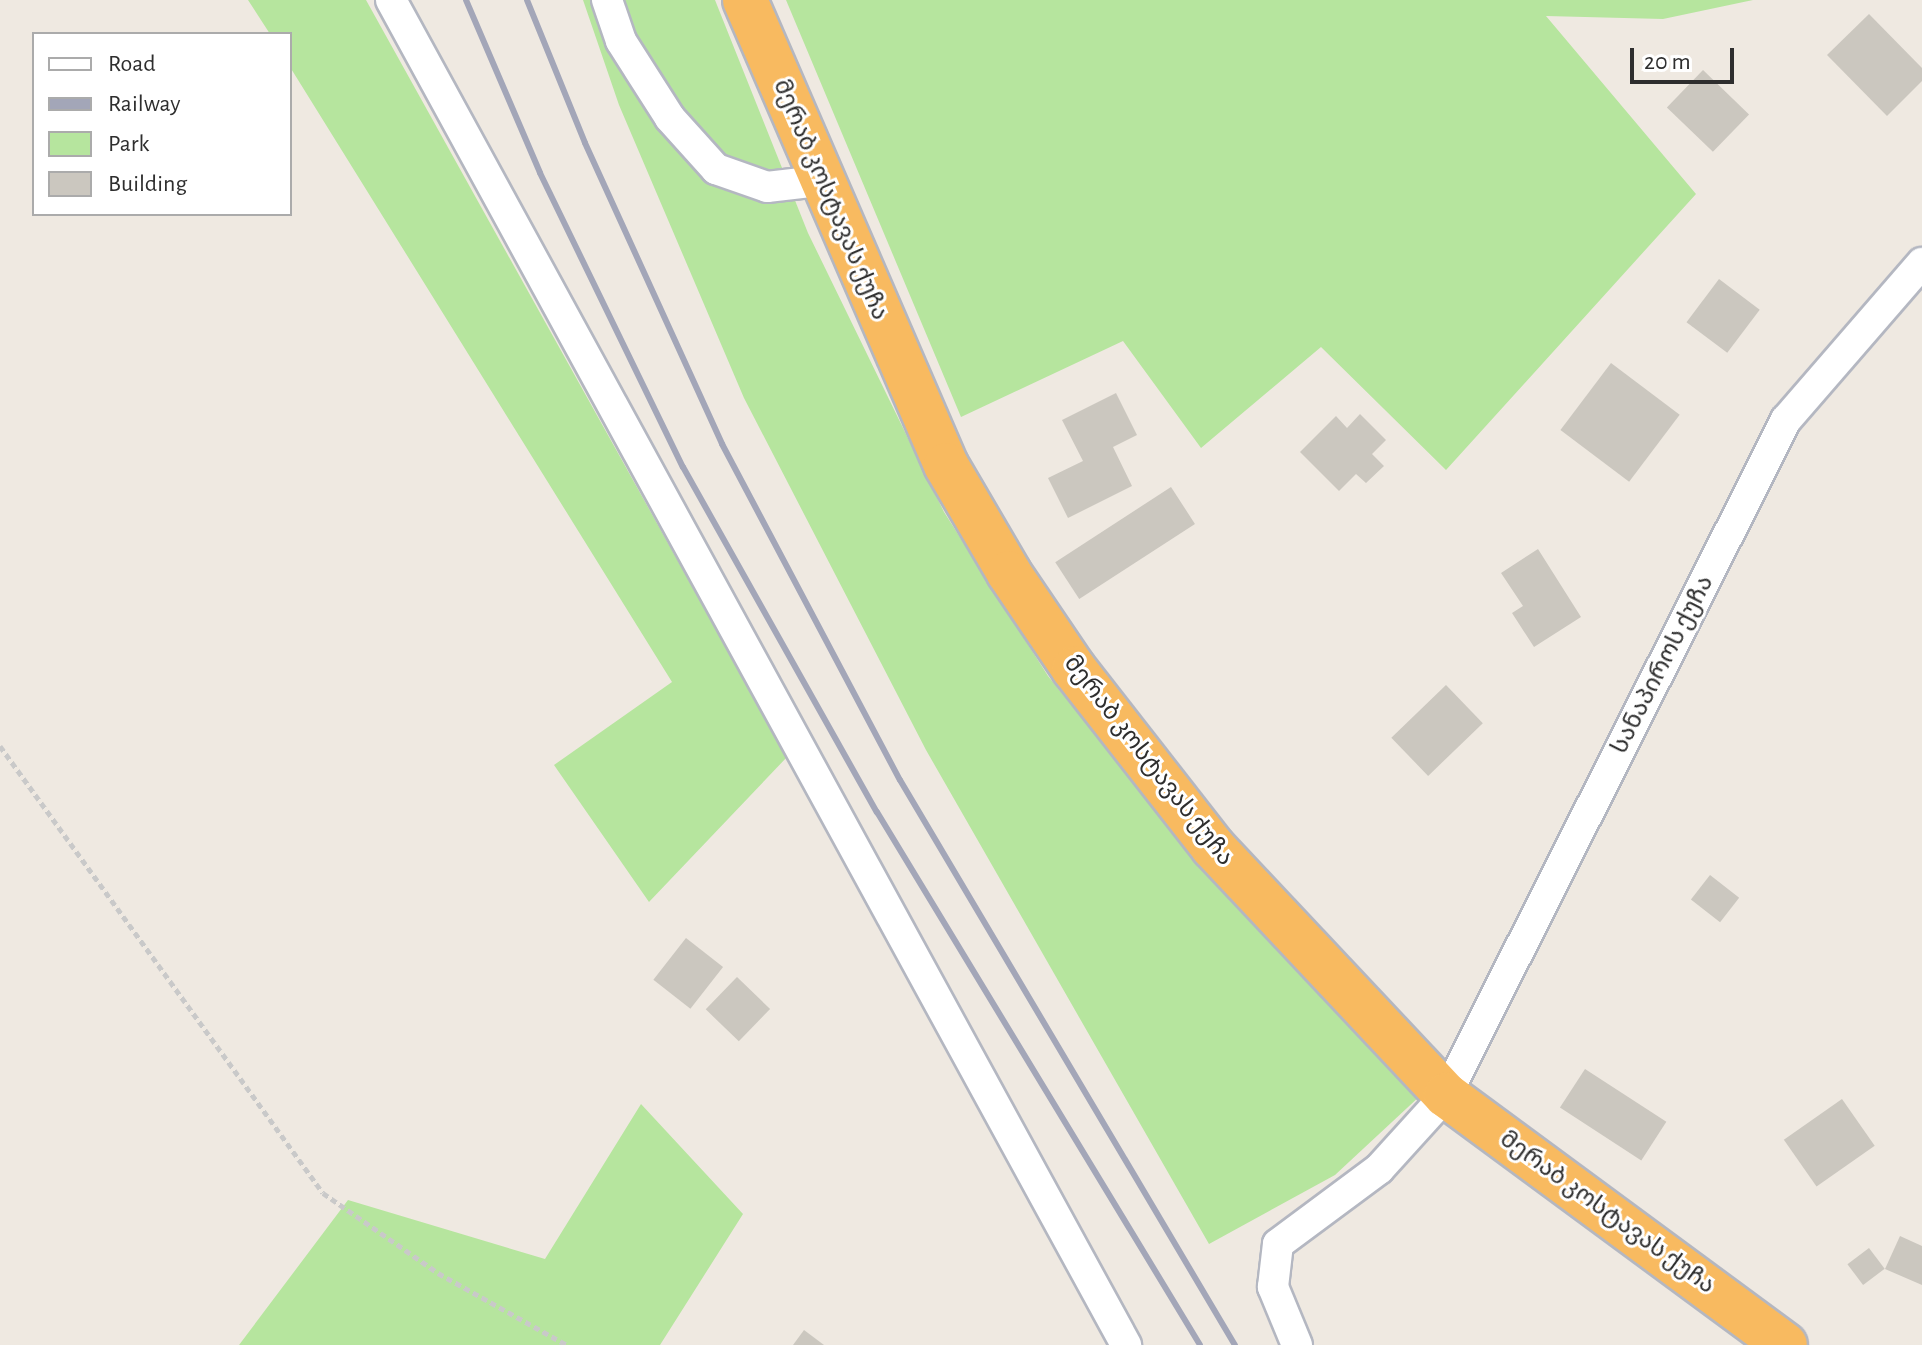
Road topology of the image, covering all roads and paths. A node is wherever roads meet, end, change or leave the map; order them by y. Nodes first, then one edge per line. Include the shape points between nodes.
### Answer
1 (391, 0) edge
2 (607, 0) edge
3 (745, 0) edge
4 (819, 181) junction
5 (1922, 263) edge
6 (0, 746) edge
7 (1446, 1095) junction
8 (1783, 1344) edge
9 (567, 1345) edge
10 (1126, 1345) edge
11 (1297, 1345) edge

1 - 10 street
2 - 4 street via 621,41 670,118 716,169 767,187
3 - 4 highway, მერაბ კოსტავას ქუჩა
4 - 7 highway, მერაბ კოსტავას ქუჩა via 946,465 1009,573 1074,669 1213,847
5 - 7 street, სანაპიროს ქუჩა via 1786,420
6 - 9 path via 323,1193 438,1273
7 - 8 highway, მერაბ კოსტავას ქუჩა
7 - 11 street, სანაპიროს ქუჩა via 1379,1169 1278,1244 1273,1287

